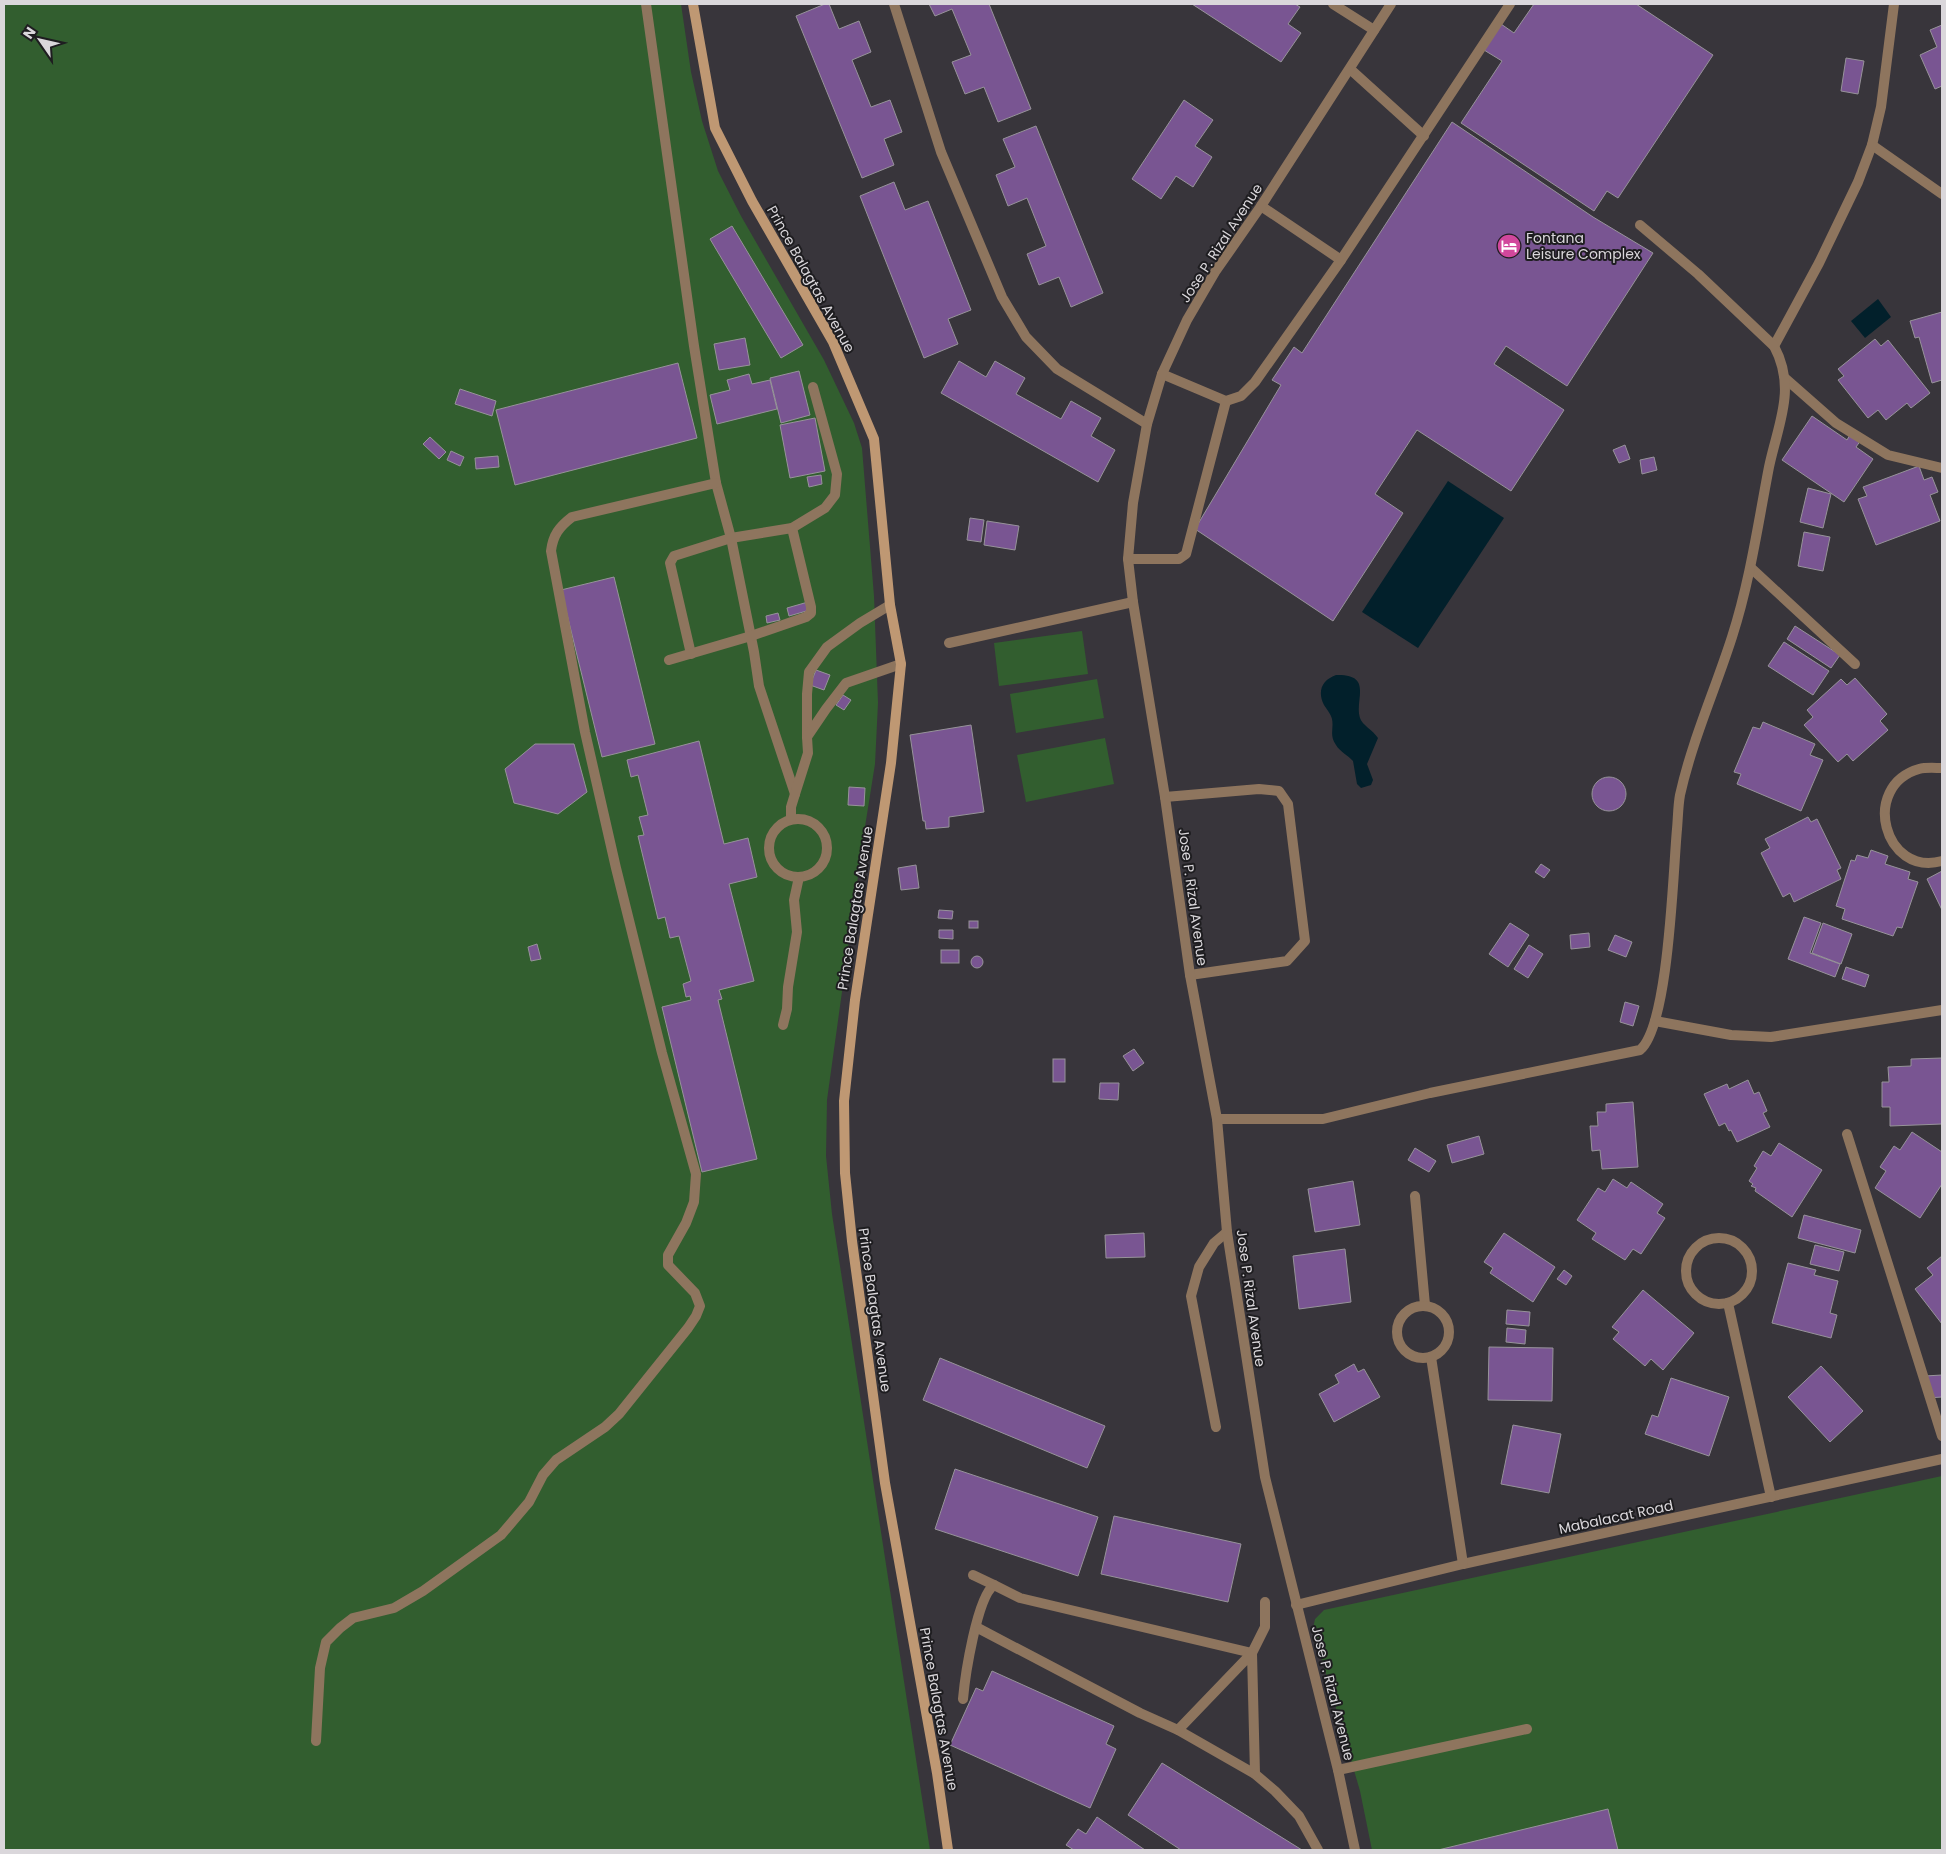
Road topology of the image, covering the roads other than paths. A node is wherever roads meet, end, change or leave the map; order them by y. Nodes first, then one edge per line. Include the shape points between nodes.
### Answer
1 (646, 4) edge
2 (693, 4) edge
3 (894, 4) edge
4 (1332, 4) edge
5 (1391, 4) edge
6 (1510, 4) edge
7 (1894, 4) edge
8 (1374, 30) junction
9 (1350, 69) junction
10 (1424, 136) junction
11 (1872, 145) junction
12 (1942, 194) edge
13 (1261, 206) junction
14 (1640, 225) dead end
15 (1341, 260) junction
16 (1774, 346) junction
17 (1162, 374) junction
18 (1786, 379) junction
19 (813, 387) dead end
20 (1226, 401) junction
21 (1147, 424) junction
22 (1942, 468) edge
23 (716, 483) junction
24 (792, 528) junction
25 (731, 538) junction
26 (1128, 559) junction
27 (1750, 568) junction
28 (1133, 602) junction
29 (890, 605) junction
30 (751, 636) junction
31 (949, 643) dead end
32 (690, 654) junction
33 (669, 660) dead end
34 (901, 664) junction
35 (1855, 664) dead end
36 (807, 737) junction
37 (1942, 768) edge
38 (795, 794) junction
39 (1165, 797) junction
40 (791, 819) junction
41 (1942, 860) edge
42 (799, 877) junction
43 (1190, 975) junction
44 (1942, 1010) edge
45 (1655, 1022) junction
46 (783, 1025) dead end
47 (1217, 1119) junction
48 (1847, 1134) dead end
49 (1415, 1196) dead end
50 (1227, 1232) junction
51 (1728, 1303) junction
52 (1424, 1305) junction
53 (1431, 1357) junction
54 (1216, 1427) dead end
55 (1942, 1436) edge
56 (1942, 1459) edge
57 (1771, 1497) junction
58 (1464, 1564) junction
59 (973, 1574) dead end
60 (994, 1585) junction
61 (1265, 1602) dead end
62 (1296, 1605) junction
63 (976, 1626) junction
64 (1252, 1653) junction
65 (964, 1699) dead end
66 (1527, 1729) dead end
67 (1178, 1730) junction
68 (316, 1741) dead end
69 (1338, 1770) junction
70 (1255, 1774) junction
71 (948, 1850) edge
72 (1318, 1850) edge
73 (1355, 1850) edge

1 - 23 street
2 - 29 main road, Prince Balagtas Avenue via 715,128 752,201 833,342 874,439
3 - 21 street via 940,152 1002,297 1026,337 1057,369
4 - 8 street
5 - 8 street, Jose P. Rizal Avenue
6 - 10 street
7 - 11 street via 1881,107
8 - 9 street, Jose P. Rizal Avenue
9 - 10 street
9 - 13 street, Jose P. Rizal Avenue
10 - 15 street
11 - 12 street
11 - 16 street via 1819,263
13 - 15 street
13 - 17 street, Jose P. Rizal Avenue via 1215,272
14 - 16 street via 1698,274
15 - 20 street via 1255,382 1241,396
16 - 18 street
17 - 20 street
17 - 21 street, Jose P. Rizal Avenue
18 - 22 street via 1836,423 1888,455
18 - 27 street via 1784,409 1769,466
19 - 24 street via 836,474 835,495 825,508
20 - 26 street via 1186,554 1179,559
21 - 26 street, Jose P. Rizal Avenue via 1133,503
23 - 25 street
23 - 68 street via 572,517 552,540 551,552 585,732 616,868 696,1174 694,1202 668,1255 668,1265 695,1293 700,1306 688,1328 619,1414 556,1460 543,1475 529,1502 500,1535 423,1591 394,1608 353,1618 326,1642 320,1668
24 - 25 street
24 - 30 street via 811,613
25 - 30 street
25 - 32 street via 674,556 670,563
26 - 28 street, Jose P. Rizal Avenue
27 - 35 street
27 - 45 street via 1732,636 1695,742 1680,797 1665,971
28 - 31 street
28 - 39 street, Jose P. Rizal Avenue
29 - 34 main road, Prince Balagtas Avenue
29 - 36 street via 827,648 809,672
30 - 32 street
30 - 38 street via 759,686
32 - 33 street
34 - 36 street via 846,683
34 - 71 main road, Prince Balagtas Avenue via 891,763 854,1009 844,1101 845,1173 885,1482
36 - 38 street via 808,753
37 - 41 street via 1920,768 1905,775 1893,787 1884,811 1885,828 1892,843 1903,854 1918,861 1935,863
38 - 40 street
39 - 43 street, Jose P. Rizal Avenue
39 - 43 street via 1259,789 1279,791 1288,804 1305,941 1287,961
40 - 42 street via 779,825 771,837 769,851 774,865 785,874
40 - 42 street via 808,819 821,828 828,843 826,860 815,872
42 - 46 street via 794,900 797,932
43 - 47 street, Jose P. Rizal Avenue
44 - 45 street via 1771,1038
45 - 47 street via 1640,1050 1430,1093 1322,1119
47 - 50 street, Jose P. Rizal Avenue
48 - 55 street
49 - 52 street
50 - 54 street via 1214,1243 1199,1267 1191,1296
50 - 62 street, Jose P. Rizal Avenue via 1265,1478
51 - 51 street via 1745,1291 1750,1282 1750,1262 1739,1245 1720,1238 1709,1240 1700,1244 1690,1256 1687,1281 1699,1298 1708,1303
51 - 57 street
52 - 53 street via 1442,1314 1449,1330 1445,1346
52 - 53 street via 1415,1306 1400,1318 1397,1337 1405,1352 1413,1357
53 - 58 street
56 - 57 street, Mabalacat Road
57 - 58 street, Mabalacat Road
58 - 62 street, Mabalacat Road
59 - 60 street
60 - 63 street via 986,1596
60 - 64 street via 1020,1598
61 - 64 street via 1265,1627
62 - 69 street, Jose P. Rizal Avenue
63 - 65 street
63 - 67 street
64 - 67 street
64 - 70 street
66 - 69 street
67 - 70 street
69 - 73 street, Jose P. Rizal Avenue
70 - 72 street via 1299,1816

